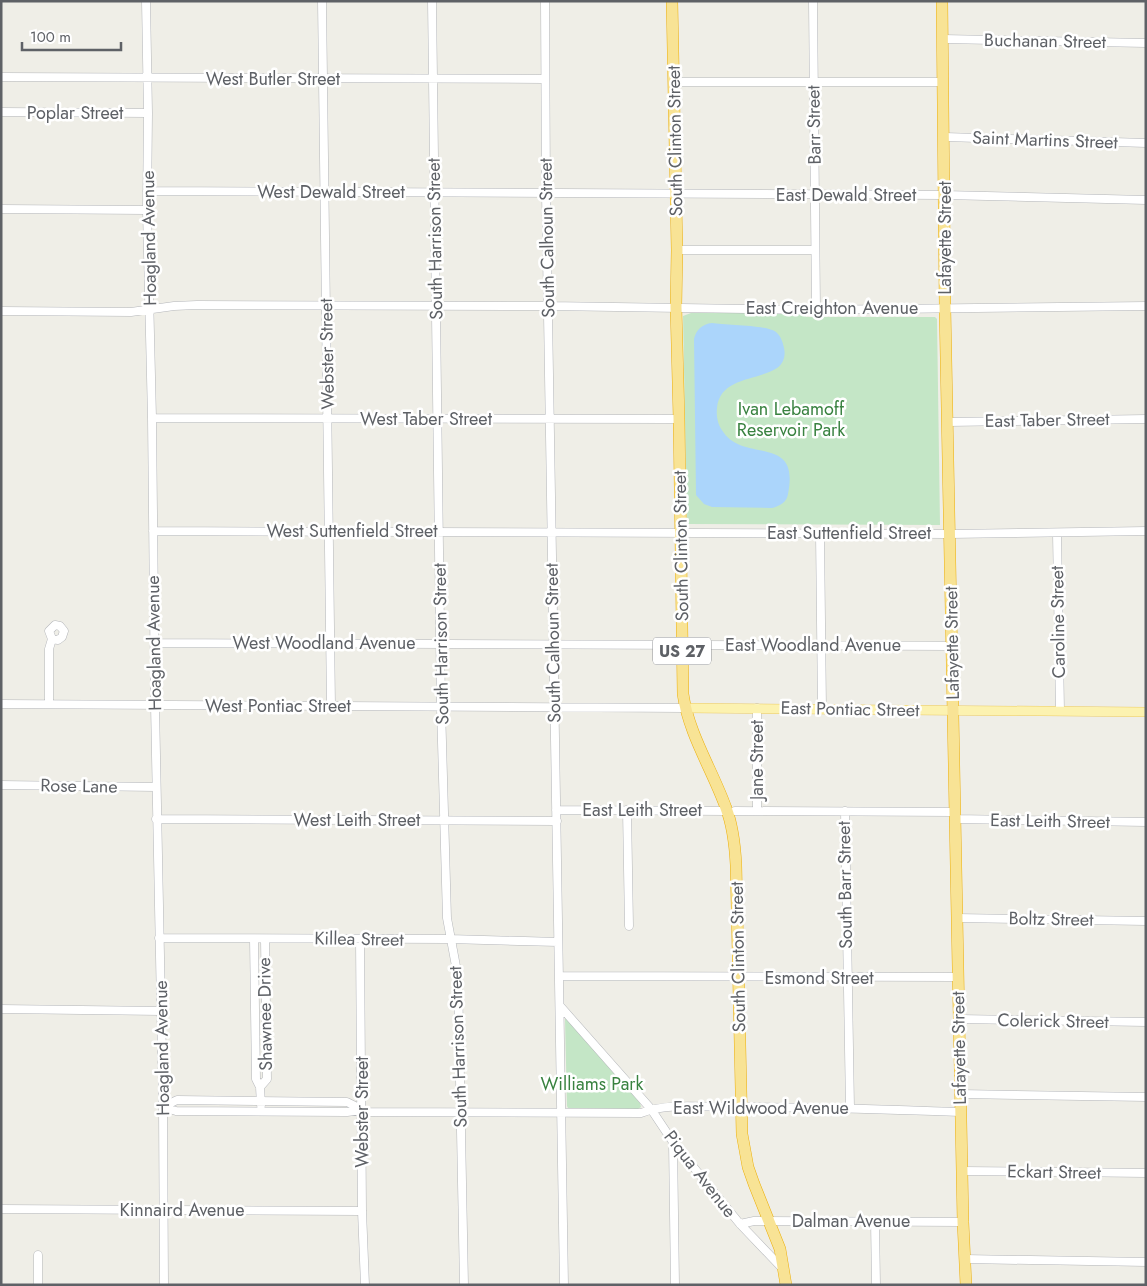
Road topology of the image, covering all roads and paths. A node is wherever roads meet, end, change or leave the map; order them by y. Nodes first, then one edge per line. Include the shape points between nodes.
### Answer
1 (146, 1) edge
2 (322, 1) edge
3 (432, 1) edge
4 (544, 1) edge
5 (672, 1) edge
6 (813, 1) edge
7 (942, 1) edge
8 (943, 39) junction
9 (1146, 43) edge
10 (1, 78) edge
11 (147, 78) junction
12 (322, 79) junction
13 (433, 80) junction
14 (544, 80) junction
15 (674, 82) junction
16 (814, 82) junction
17 (943, 82) junction
18 (1, 112) edge
19 (148, 113) junction
20 (944, 137) junction
21 (1146, 143) edge
22 (147, 192) junction
23 (325, 192) junction
24 (434, 192) junction
25 (546, 193) junction
26 (676, 194) junction
27 (815, 196) junction
28 (944, 196) junction
29 (1146, 200) edge
30 (1, 209) edge
31 (147, 210) junction
32 (677, 250) junction
33 (815, 250) junction
34 (327, 305) junction
35 (436, 306) junction
36 (549, 306) junction
37 (1146, 306) edge
38 (676, 307) junction
39 (945, 307) junction
40 (150, 309) junction
41 (816, 309) junction
42 (1, 311) edge
43 (152, 418) junction
44 (328, 418) junction
45 (437, 418) junction
46 (550, 419) junction
47 (1146, 419) edge
48 (679, 420) junction
49 (948, 422) junction
50 (153, 531) junction
51 (329, 531) junction
52 (439, 531) junction
53 (1146, 531) edge
54 (552, 532) junction
55 (680, 532) junction
56 (1057, 533) junction
57 (820, 534) junction
58 (950, 534) junction
59 (52, 639) dead end
60 (155, 643) junction
61 (331, 644) junction
62 (441, 644) junction
63 (554, 644) junction
64 (682, 644) junction
65 (822, 645) junction
66 (952, 646) junction
67 (1, 704) edge
68 (49, 704) junction
69 (155, 705) junction
70 (331, 706) junction
71 (441, 707) junction
72 (554, 708) junction
73 (686, 708) junction
74 (757, 708) junction
75 (822, 708) junction
76 (953, 710) junction
77 (1060, 711) junction
78 (1146, 712) edge
79 (1, 785) edge
80 (156, 787) junction
81 (556, 810) junction
82 (628, 810) junction
83 (731, 811) junction
84 (757, 811) junction
85 (844, 811) junction
86 (954, 816) junction
87 (156, 819) junction
88 (444, 821) junction
89 (557, 822) junction
90 (1146, 822) edge
91 (957, 918) junction
92 (1146, 921) edge
93 (629, 926) dead end
94 (159, 938) junction
95 (254, 939) junction
96 (265, 939) junction
97 (450, 939) junction
98 (360, 940) junction
99 (558, 942) junction
100 (560, 976) junction
101 (958, 977) junction
102 (738, 978) junction
103 (847, 978) junction
104 (560, 1006) junction
105 (1, 1009) edge
106 (161, 1011) junction
107 (255, 1011) junction
108 (266, 1011) junction
109 (959, 1019) junction
110 (1146, 1022) edge
111 (255, 1028) junction
112 (266, 1028) junction
113 (260, 1087) junction
114 (960, 1094) junction
115 (1146, 1097) edge
116 (261, 1101) junction
117 (163, 1107) junction
118 (741, 1107) junction
119 (850, 1108) junction
120 (652, 1109) junction
121 (362, 1110) junction
122 (261, 1112) junction
123 (960, 1112) junction
124 (462, 1113) junction
125 (561, 1113) junction
126 (673, 1142) junction
127 (962, 1170) junction
128 (1146, 1173) edge
129 (1, 1209) edge
130 (163, 1210) junction
131 (362, 1211) junction
132 (769, 1221) junction
133 (875, 1221) junction
134 (963, 1222) junction
135 (740, 1224) junction
136 (38, 1255) dead end
137 (965, 1259) junction
138 (1146, 1262) edge
139 (785, 1271) junction
140 (38, 1285) edge
141 (164, 1285) edge
142 (365, 1285) edge
143 (464, 1285) edge
144 (564, 1285) edge
145 (674, 1285) edge
146 (786, 1285) edge
147 (876, 1285) edge
148 (966, 1285) edge

1 - 11 street, Hoagland Avenue
2 - 12 street, Webster Street
3 - 13 street, South Harrison Street
4 - 14 street, South Calhoun Street
5 - 15 highway, South Clinton Street / US 27
6 - 16 street, Barr Street
7 - 8 highway, Lafayette Street
8 - 9 street, Buchanan Street
8 - 17 highway, Lafayette Street
10 - 11 street, West Butler Street
11 - 12 street, West Butler Street
11 - 19 street, Hoagland Avenue
12 - 13 street, West Butler Street
12 - 23 street, Webster Street
13 - 14 street, West Butler Street
13 - 24 street, South Harrison Street
14 - 25 street, South Calhoun Street
15 - 16 street
15 - 26 highway, South Clinton Street / US 27
16 - 17 street
16 - 27 street, Barr Street
17 - 20 highway, Lafayette Street
18 - 19 street, Poplar Street
19 - 22 street, Hoagland Avenue
20 - 21 street, Saint Martins Street
20 - 28 highway, Lafayette Street
22 - 23 street, West Dewald Street
22 - 31 street, Hoagland Avenue
23 - 24 street, West Dewald Street
23 - 34 street, Webster Street
24 - 25 street, West Dewald Street
24 - 35 street, South Harrison Street
25 - 26 street, East Dewald Street
25 - 36 street, South Calhoun Street
26 - 27 street, East Dewald Street
26 - 32 highway, South Clinton Street / US 27
27 - 28 street, East Dewald Street
27 - 33 street, Barr Street
28 - 29 street, East Dewald Street
28 - 39 highway, Lafayette Street
30 - 31 street
31 - 40 street, Hoagland Avenue
32 - 33 street
32 - 38 highway, South Clinton Street / US 27
33 - 41 street, Barr Street
34 - 35 street, East Creighton Avenue
34 - 40 street, East Creighton Avenue via 196,305
34 - 44 street, Webster Street
35 - 36 street, East Creighton Avenue
35 - 45 street, South Harrison Street
36 - 38 street, East Creighton Avenue
36 - 46 street, South Calhoun Street
37 - 39 street, East Creighton Avenue
38 - 41 street, East Creighton Avenue
38 - 48 highway, South Clinton Street / US 27
39 - 41 street, East Creighton Avenue
39 - 49 highway, Lafayette Street
40 - 42 street, East Creighton Avenue via 131,312
40 - 43 street, Hoagland Avenue
43 - 44 street, West Taber Street
43 - 50 street, Hoagland Avenue
44 - 45 street, West Taber Street
44 - 51 street, Webster Street
45 - 46 street, West Taber Street
45 - 52 street, South Harrison Street
46 - 48 street
46 - 54 street, South Calhoun Street
47 - 49 street, East Taber Street
48 - 55 highway, South Clinton Street / US 27
49 - 58 highway, Lafayette Street
50 - 51 street, West Suttenfield Street
50 - 60 street, Hoagland Avenue
51 - 52 street, West Suttenfield Street
51 - 61 street, Webster Street
52 - 54 street, West Suttenfield Street
52 - 62 street, South Harrison Street
53 - 56 street, East Suttenfield Street
54 - 55 street, East Suttenfield Street
54 - 63 street, South Calhoun Street
55 - 57 street, East Suttenfield Street
55 - 64 highway, South Clinton Street / US 27
56 - 58 street, East Suttenfield Street
56 - 77 street, Caroline Street
57 - 58 street, East Suttenfield Street
57 - 65 street
58 - 66 highway, Lafayette Street
59 - 68 street via 49,649
60 - 61 street, West Woodland Avenue
60 - 69 street, Hoagland Avenue
61 - 62 street, West Woodland Avenue
61 - 70 street, Webster Street
62 - 63 street, West Woodland Avenue
62 - 71 street, South Harrison Street
63 - 64 street, East Woodland Avenue
63 - 72 street, South Calhoun Street
64 - 65 street, East Woodland Avenue
64 - 73 highway, South Clinton Street / US 27
65 - 66 street, East Woodland Avenue
65 - 75 street
66 - 76 highway, Lafayette Street
67 - 68 street, West Pontiac Street
68 - 69 street, West Pontiac Street
69 - 70 street, West Pontiac Street
69 - 80 street, Hoagland Avenue
70 - 71 street, West Pontiac Street
71 - 72 street, West Pontiac Street
71 - 88 street, South Harrison Street
72 - 73 street, East Pontiac Street
72 - 81 street, South Calhoun Street
73 - 74 main road, East Pontiac Street
73 - 83 highway, South Clinton Street / US 27 via 692,730
74 - 75 main road, East Pontiac Street
74 - 84 street, Jane Street
75 - 76 main road, East Pontiac Street
76 - 77 main road, East Pontiac Street
76 - 86 highway, Lafayette Street
77 - 78 main road, East Pontiac Street
79 - 80 street, Rose Lane
80 - 87 street, Hoagland Avenue
81 - 82 street, East Leith Street
81 - 89 street, South Calhoun Street
82 - 83 street, East Leith Street
82 - 93 street
83 - 84 street, East Leith Street
83 - 102 highway, South Clinton Street / US 27
84 - 85 street, East Leith Street
85 - 86 street, East Leith Street
85 - 103 street, South Barr Street
86 - 90 street, East Leith Street
86 - 91 highway, Lafayette Street
87 - 88 street, West Leith Street
87 - 94 street, Hoagland Avenue
88 - 89 street, West Leith Street
88 - 97 street, South Harrison Street
89 - 99 street, South Calhoun Street
91 - 92 street, Boltz Street
91 - 101 highway, Lafayette Street
94 - 95 street, Killea Street
94 - 106 street, Hoagland Avenue
95 - 96 street, Killea Street
95 - 107 street, Shawnee Drive
96 - 98 street, Killea Street
96 - 108 street, Shawnee Drive
97 - 98 street, Killea Street
97 - 99 street, Killea Street
97 - 124 street, South Harrison Street via 458,978
98 - 121 street, Webster Street
99 - 100 street, South Calhoun Street
100 - 102 street, Esmond Street
100 - 104 street, South Calhoun Street
101 - 103 street, Esmond Street
101 - 109 highway, Lafayette Street
102 - 103 street, Esmond Street
102 - 118 highway, South Clinton Street / US 27
103 - 119 street, South Barr Street
104 - 120 street, Piqua Avenue
104 - 125 street, South Calhoun Street
105 - 106 street
106 - 117 street, Hoagland Avenue
107 - 108 street
107 - 111 street, Shawnee Drive
108 - 112 street, Shawnee Drive
109 - 110 street, Colerick Street
109 - 114 highway, Lafayette Street
111 - 112 street
111 - 113 street, Shawnee Drive via 256,1079
112 - 113 street, Shawnee Drive via 267,1079
113 - 116 street, Shawnee Drive
114 - 115 street
114 - 123 highway, Lafayette Street
116 - 117 street via 177,1100
116 - 121 street via 347,1102
116 - 122 street, Shawnee Drive
117 - 122 street via 176,1111
117 - 130 street, Hoagland Avenue
118 - 119 street, East Wildwood Avenue
118 - 120 street, East Wildwood Avenue
118 - 132 highway, South Clinton Street / US 27 via 748,1167
119 - 123 street, East Wildwood Avenue
120 - 125 street, East Wildwood Avenue via 641,1113
120 - 126 street, Piqua Avenue
121 - 122 street
121 - 124 street, East Wildwood Avenue
121 - 131 street, Webster Street
123 - 127 highway, Lafayette Street
124 - 125 street, East Wildwood Avenue
124 - 143 street, South Harrison Street
125 - 144 street, South Calhoun Street
126 - 135 street, Piqua Avenue
126 - 145 street
127 - 128 street, Eckart Street
127 - 134 highway, Lafayette Street
129 - 130 street, Kinnaird Avenue
130 - 131 street, Kinnaird Avenue
130 - 141 street, Hoagland Avenue
131 - 142 street, Webster Street
132 - 133 street, Dalman Avenue
132 - 135 street, Dalman Avenue
132 - 139 highway, South Clinton Street / US 27
133 - 134 street, Dalman Avenue
133 - 147 street
134 - 137 highway, Lafayette Street
135 - 139 street, Piqua Avenue
136 - 140 street
137 - 138 street
137 - 148 highway, Lafayette Street
139 - 146 highway, South Clinton Street / US 27

